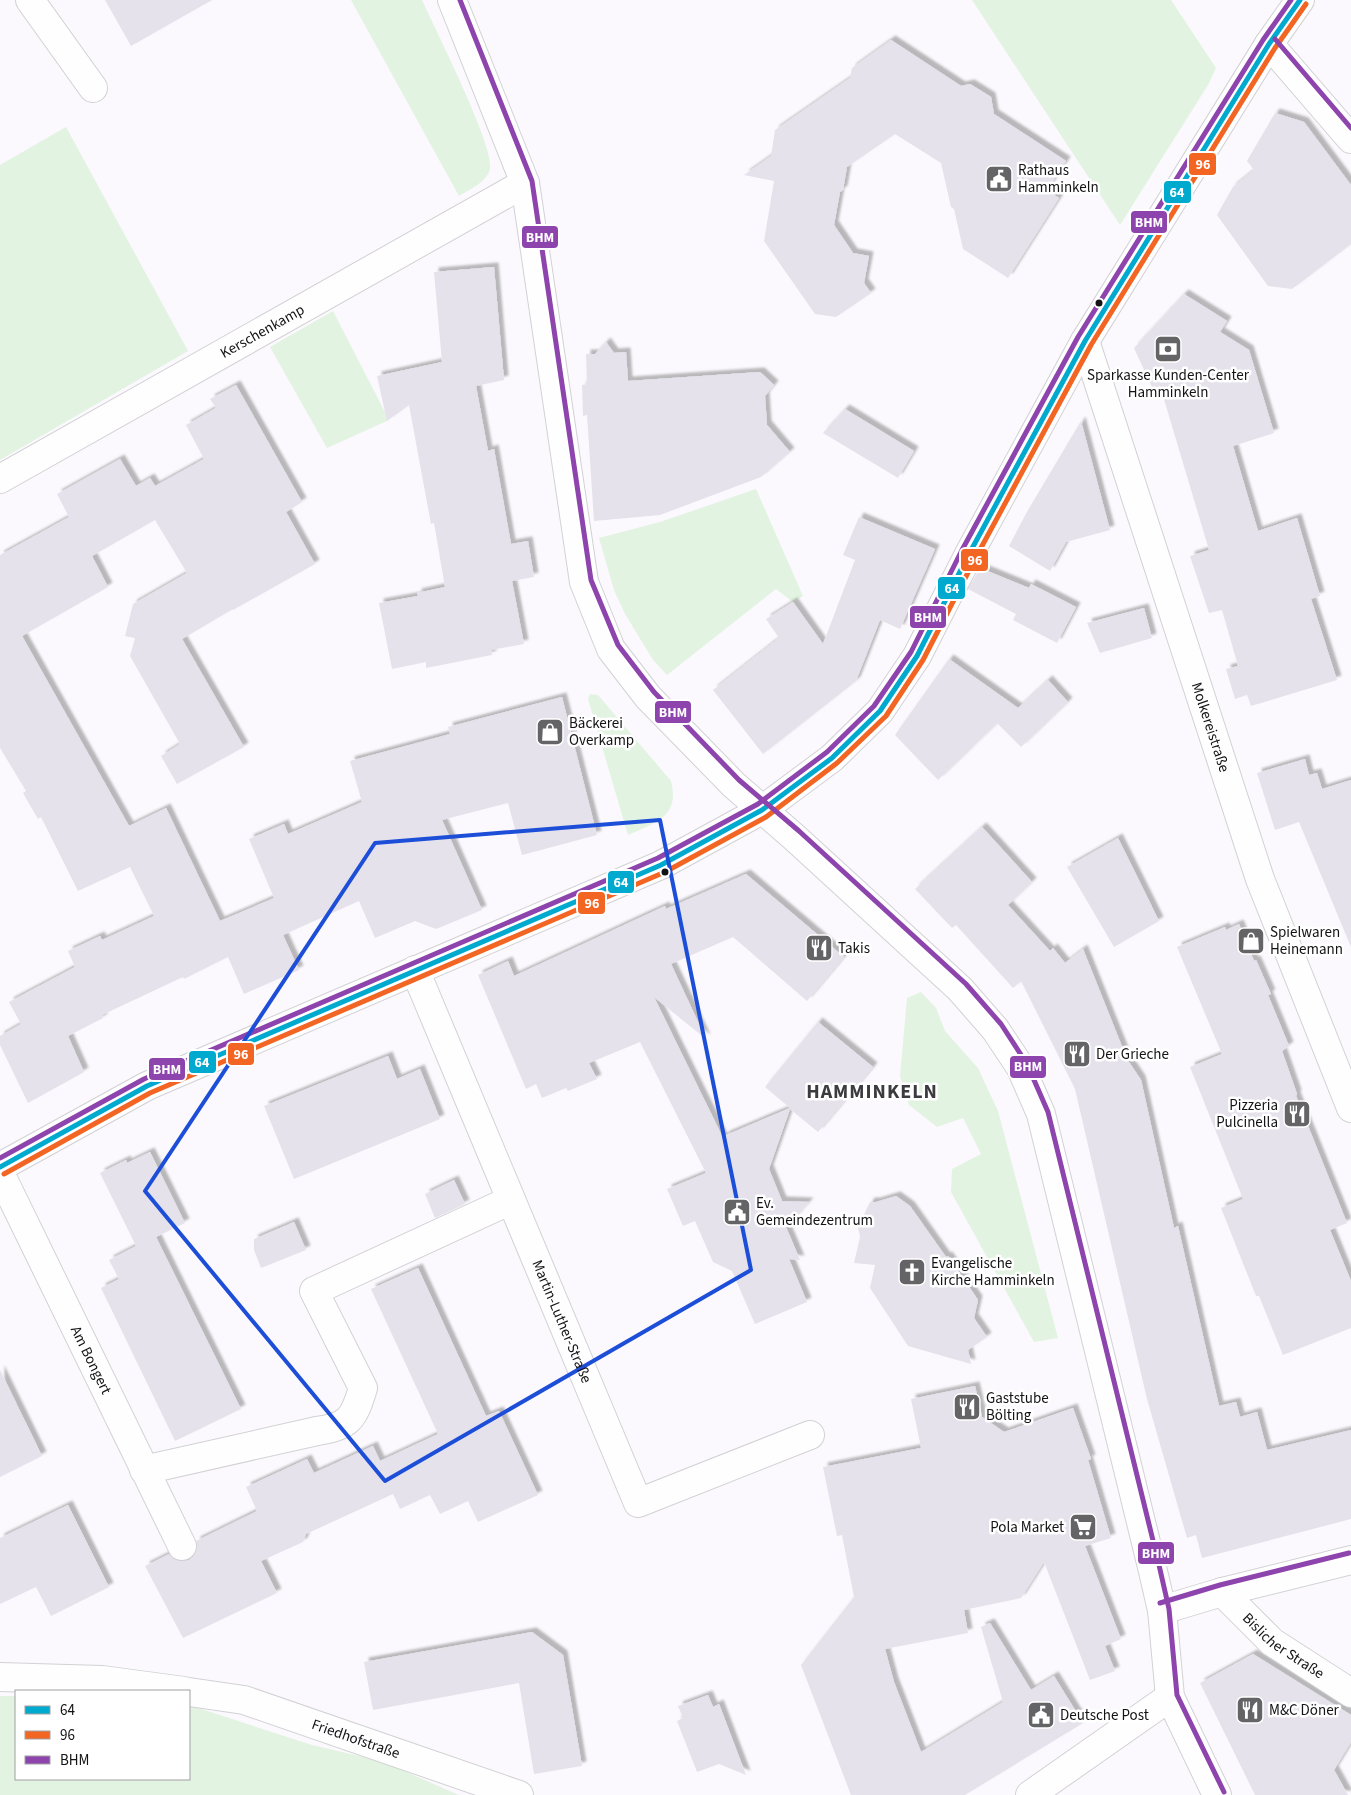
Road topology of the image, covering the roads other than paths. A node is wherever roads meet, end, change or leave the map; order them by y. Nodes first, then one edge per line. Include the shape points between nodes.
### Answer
1 (30, 0) edge
2 (452, 0) edge
3 (1300, 0) edge
4 (1269, 44) junction
5 (92, 88) dead end
6 (1351, 139) edge
7 (524, 183) junction
8 (1085, 341) junction
9 (0, 479) edge
10 (762, 810) junction
11 (414, 970) junction
12 (1351, 1108) edge
13 (0, 1167) edge
14 (0, 1173) edge
15 (511, 1200) junction
16 (810, 1435) dead end
17 (144, 1470) junction
18 (182, 1546) dead end
19 (1351, 1560) edge
20 (1222, 1592) junction
21 (1162, 1610) junction
22 (0, 1677) edge
23 (177, 1690) edge
24 (190, 1692) edge
25 (1351, 1693) edge
26 (1170, 1697) junction
27 (519, 1795) edge
28 (1030, 1795) edge
29 (1217, 1795) edge

1 - 5 street
2 - 7 street
3 - 4 street
4 - 6 street
4 - 8 street
7 - 9 street, Kerschenkamp
7 - 10 street via 584,582 611,649 648,697
8 - 10 street via 917,656 880,711 832,758
8 - 12 street, Molkereistraße via 1260,879
10 - 11 street via 661,865
10 - 21 street via 960,989 995,1028 1021,1068 1041,1114
11 - 13 street via 147,1086
11 - 15 street, Martin-Luther-Straße
14 - 17 street, Am Bongert
15 - 16 street, Martin-Luther-Straße via 638,1503
15 - 17 street via 314,1291 363,1388 350,1420 335,1429
17 - 18 street, Am Bongert
19 - 20 street
20 - 21 street
20 - 25 street, Bislicher Straße via 1272,1642
21 - 26 street
22 - 23 street via 102,1680
24 - 27 street, Friedhofstraße via 244,1700
26 - 28 street
26 - 29 street

